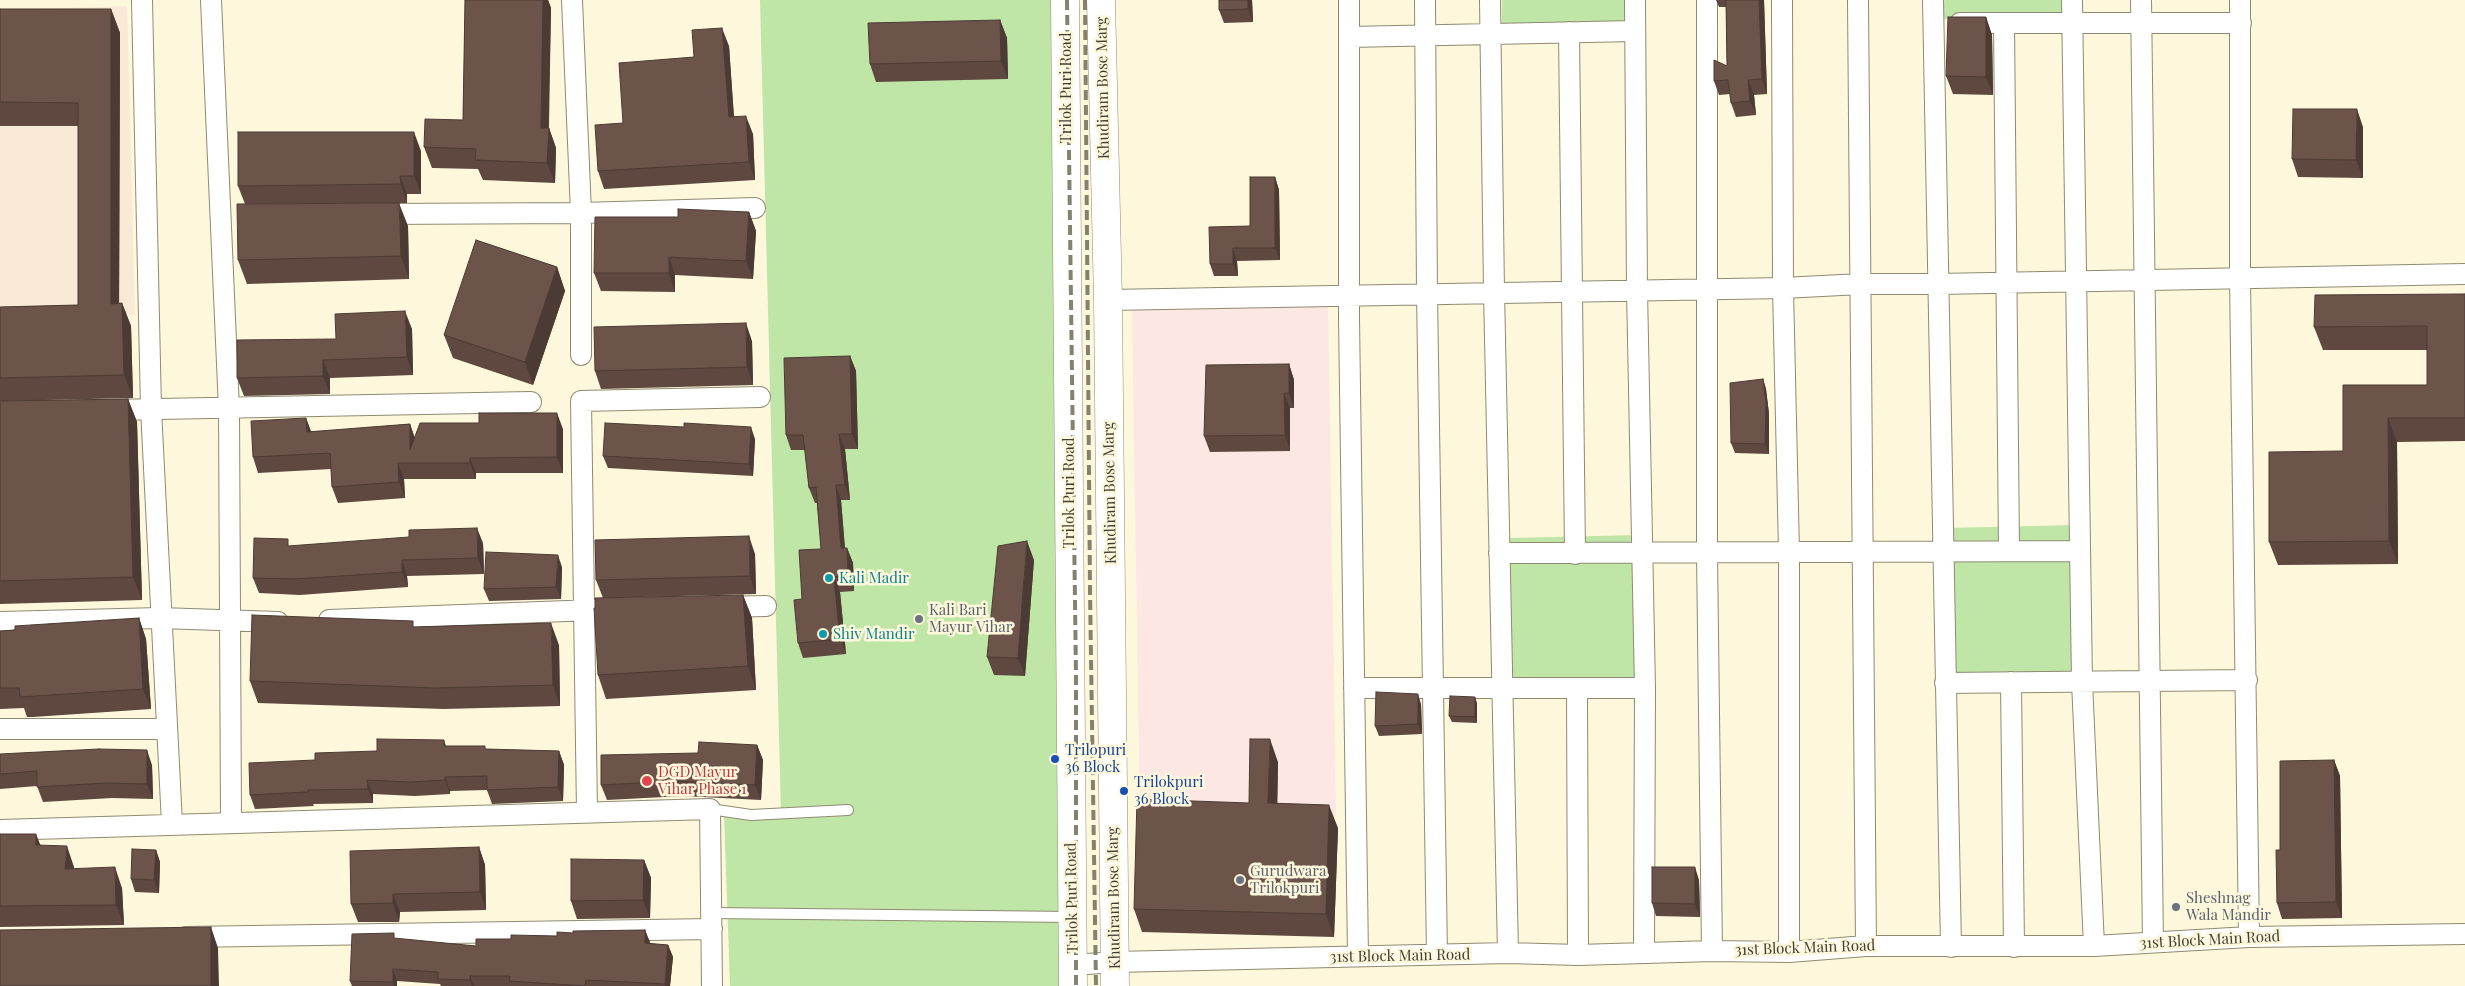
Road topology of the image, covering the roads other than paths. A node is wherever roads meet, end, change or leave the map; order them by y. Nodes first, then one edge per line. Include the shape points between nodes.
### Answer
1 (142, 0) edge
2 (211, 0) edge
3 (572, 0) edge
4 (1065, 0) edge
5 (1101, 0) edge
6 (1349, 0) edge
7 (1425, 0) edge
8 (1490, 0) edge
9 (1635, 0) edge
10 (1707, 0) edge
11 (1782, 0) edge
12 (1858, 0) edge
13 (1933, 0) edge
14 (2072, 0) edge
15 (2141, 0) edge
16 (2240, 0) edge
17 (1933, 23) junction
18 (2004, 23) junction
19 (2072, 23) junction
20 (2141, 23) junction
21 (2240, 23) junction
22 (1635, 31) junction
23 (1569, 32) junction
24 (1491, 33) junction
25 (1425, 34) junction
26 (1349, 37) junction
27 (755, 208) dead end
28 (357, 214) edge
29 (581, 214) junction
30 (2465, 274) edge
31 (2240, 279) junction
32 (2145, 280) junction
33 (2076, 282) junction
34 (2007, 283) junction
35 (1861, 284) junction
36 (1938, 284) junction
37 (1708, 288) junction
38 (1783, 288) junction
39 (1636, 290) junction
40 (1494, 291) junction
41 (1573, 291) junction
42 (1427, 292) junction
43 (1348, 295) junction
44 (1108, 300) junction
45 (581, 355) dead end
46 (760, 397) dead end
47 (530, 402) dead end
48 (151, 409) junction
49 (228, 409) junction
50 (85, 411) edge
51 (2009, 551) junction
52 (2080, 551) junction
53 (1499, 552) junction
54 (1788, 552) junction
55 (1864, 552) junction
56 (1942, 552) junction
57 (1642, 553) junction
58 (1707, 553) junction
59 (1575, 554) junction
60 (766, 606) dead end
61 (699, 608) edge
62 (642, 609) edge
63 (584, 610) junction
64 (160, 618) junction
65 (229, 621) junction
66 (0, 622) edge
67 (2247, 680) junction
68 (2011, 682) junction
69 (2082, 682) junction
70 (2150, 682) junction
71 (1945, 683) junction
72 (1434, 687) junction
73 (1502, 687) junction
74 (1354, 688) junction
75 (1577, 688) junction
76 (1645, 688) junction
77 (0, 729) edge
78 (166, 729) junction
79 (710, 809) junction
80 (848, 810) dead end
81 (587, 812) junction
82 (231, 822) junction
83 (172, 824) junction
84 (0, 830) edge
85 (1072, 917) junction
86 (712, 921) junction
87 (2465, 934) edge
88 (168, 937) edge
89 (2249, 937) junction
90 (2153, 942) junction
91 (1866, 946) junction
92 (2094, 946) junction
93 (1951, 947) junction
94 (2014, 947) junction
95 (1644, 951) junction
96 (1712, 951) junction
97 (1789, 952) junction
98 (1508, 953) junction
99 (1437, 955) junction
100 (1578, 955) junction
101 (1358, 956) junction
102 (1115, 974) edge
103 (1073, 976) edge
104 (712, 986) edge

1 - 48 street
2 - 49 street via 231,215
3 - 29 street
4 - 85 street, Trilok Puri Road
5 - 44 street, Khudiram Bose Marg
6 - 26 street
7 - 25 street
8 - 24 street
9 - 22 street
10 - 37 street
11 - 38 street
12 - 35 street
13 - 17 street
14 - 19 street
15 - 20 street
16 - 21 street
17 - 18 street
17 - 36 street
18 - 19 street
18 - 34 street
19 - 20 street
19 - 33 street
20 - 21 street
20 - 32 street
21 - 31 street
22 - 23 street
22 - 39 street
23 - 24 street
23 - 41 street
24 - 25 street
24 - 40 street
25 - 26 street
25 - 42 street
26 - 43 street
27 - 29 street
28 - 29 street
29 - 45 street
30 - 31 street
31 - 32 street
31 - 67 street
32 - 33 street
32 - 70 street
33 - 34 street
33 - 52 street
34 - 36 street
34 - 51 street
35 - 36 street
35 - 38 street
35 - 55 street
36 - 56 street
37 - 38 street
37 - 39 street
37 - 58 street
38 - 54 street
39 - 41 street
39 - 57 street
40 - 41 street
40 - 42 street
40 - 53 street
41 - 59 street
42 - 43 street
42 - 72 street
43 - 44 street
43 - 74 street
44 - 102 street, Khudiram Bose Marg
46 - 63 street via 581,401
47 - 49 street
48 - 49 street
48 - 50 street
48 - 64 street
49 - 65 street
51 - 52 street
51 - 56 street
52 - 69 street
53 - 59 street
53 - 73 street
54 - 55 street
54 - 58 street
54 - 97 street
55 - 56 street
55 - 91 street
56 - 71 street
57 - 58 street
57 - 59 street
57 - 76 street
58 - 96 street
60 - 61 street
62 - 63 street
63 - 65 street
63 - 81 street
64 - 65 street
64 - 66 street
64 - 78 street
65 - 82 street
67 - 70 street
67 - 89 street
68 - 69 street
68 - 71 street
68 - 94 street
69 - 70 street
69 - 92 street
70 - 90 street
71 - 93 street
72 - 73 street
72 - 74 street
72 - 99 street
73 - 75 street
73 - 98 street
74 - 101 street
75 - 76 street
75 - 100 street
76 - 95 street
77 - 78 street
78 - 83 street
79 - 80 lane via 751,814
79 - 81 street
79 - 86 street
81 - 82 street
82 - 83 street
83 - 84 street
85 - 86 lane
85 - 103 street, Trilok Puri Road
86 - 88 street
86 - 104 street
87 - 89 street, 31st Block Main Road
89 - 90 street, 31st Block Main Road
90 - 92 street, 31st Block Main Road
91 - 93 street, 31st Block Main Road
91 - 97 street, 31st Block Main Road
92 - 94 street, 31st Block Main Road
93 - 94 street, 31st Block Main Road
95 - 96 street, 31st Block Main Road
95 - 100 street, 31st Block Main Road
96 - 97 street, 31st Block Main Road
98 - 99 street, 31st Block Main Road
98 - 100 street, 31st Block Main Road
99 - 101 street, 31st Block Main Road
101 - 102 street, 31st Block Main Road
102 - 103 street, 31st Block Main Road

